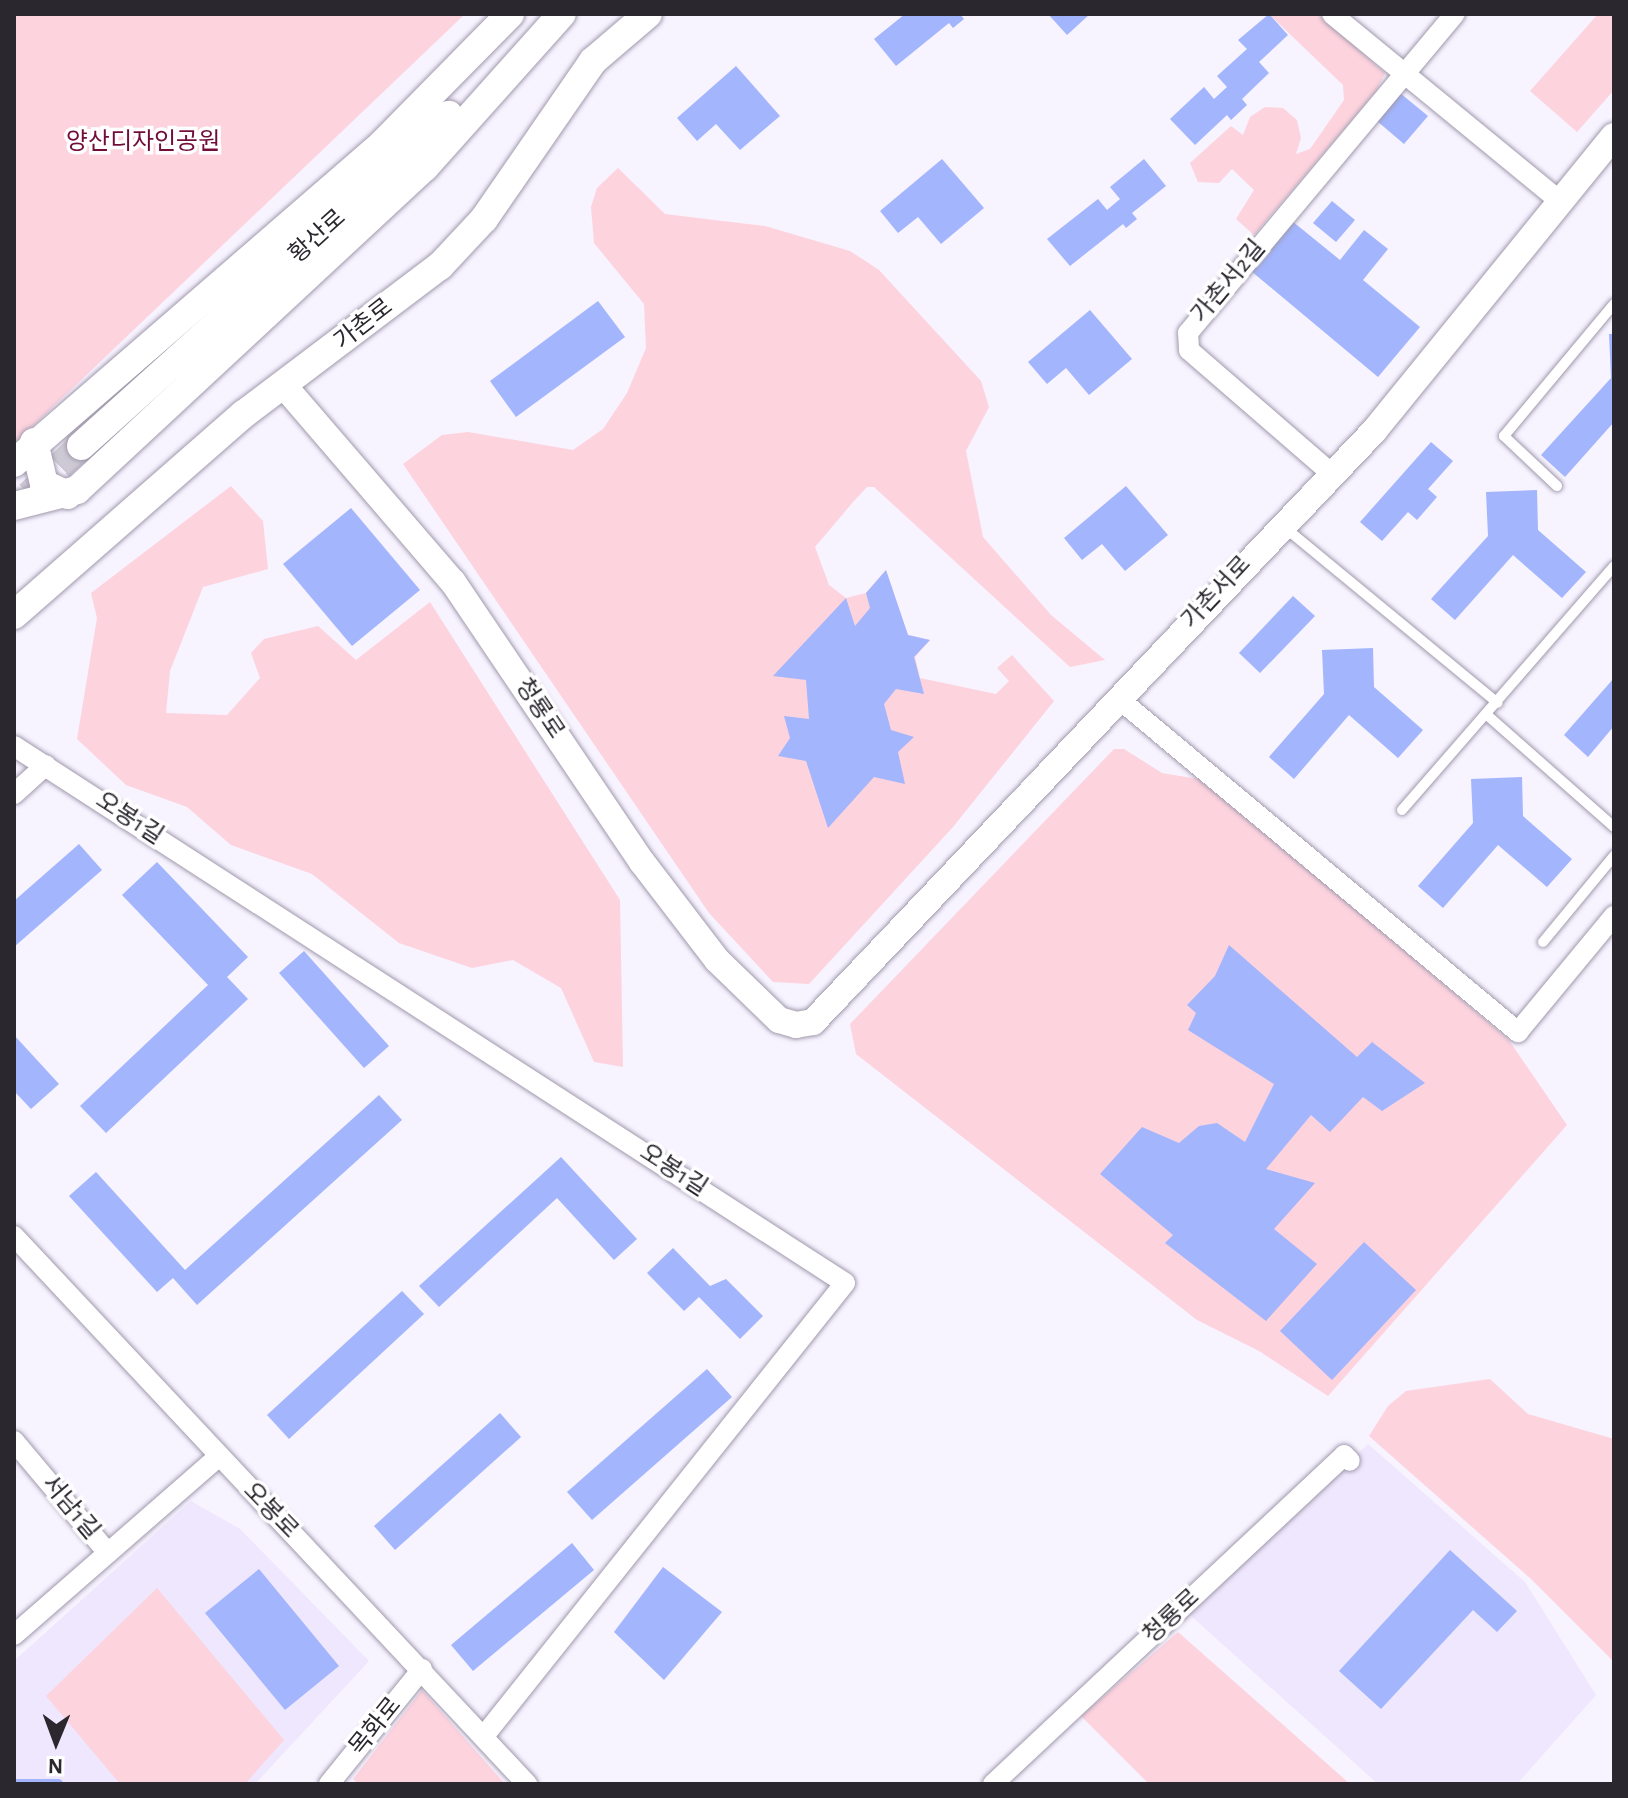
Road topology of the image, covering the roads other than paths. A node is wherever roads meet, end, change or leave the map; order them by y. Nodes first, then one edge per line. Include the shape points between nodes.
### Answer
1 (510, 14) edge
2 (541, 14) edge
3 (562, 14) edge
4 (648, 14) edge
5 (1332, 14) edge
6 (1455, 14) edge
7 (1347, 21) edge
8 (1404, 73) junction
9 (1614, 136) edge
10 (1560, 201) junction
11 (1614, 304) edge
12 (285, 387) junction
13 (34, 442) junction
14 (81, 446) tunnel mouth
15 (14, 463) edge
16 (1332, 474) junction
17 (1557, 486) dead end
18 (68, 495) junction
19 (14, 506) edge
20 (1282, 525) junction
21 (1614, 566) edge
22 (25, 596) edge
23 (14, 615) edge
24 (1119, 699) junction
25 (1498, 703) junction
26 (1487, 715) junction
27 (14, 746) edge
28 (46, 765) junction
29 (14, 794) edge
30 (1402, 810) dead end
31 (1614, 827) edge
32 (1614, 856) edge
33 (1614, 916) edge
34 (1543, 942) dead end
35 (796, 1025) joint
36 (15, 1239) edge
37 (14, 1441) edge
38 (218, 1457) junction
39 (1350, 1461) dead end
40 (107, 1552) junction
41 (14, 1635) edge
42 (422, 1669) junction
43 (484, 1736) junction
44 (330, 1784) edge
45 (527, 1784) edge
46 (993, 1784) edge

1 - 13 main road via 383,143
2 - 14 main road, 황산로 via 440,124
3 - 18 main road via 425,167
4 - 12 main road, 가촌로 via 593,61 484,219 449,257
5 - 7 street
6 - 8 street
7 - 8 street
8 - 10 street
8 - 16 street, 가촌서2길 via 1191,326 1186,340 1189,350
9 - 10 street, 가촌서로
10 - 16 street, 가촌서로 via 1500,282
11 - 17 lane via 1504,436
12 - 22 main road, 가촌로 via 244,414
12 - 35 street, 청룡로 via 453,582 642,862 717,960 779,1020
13 - 15 main road
13 - 18 main road via 44,484
16 - 20 street, 가촌서로
18 - 19 main road
20 - 24 street, 가촌서로
20 - 25 lane
21 - 25 lane
22 - 23 main road, 가촌로
24 - 33 street via 1518,1032
24 - 35 street, 가촌서로 via 839,999 813,1022
25 - 26 lane
26 - 30 lane
26 - 31 lane
27 - 28 street, 오봉1길
28 - 29 street
28 - 43 street, 오봉1길 via 845,1283
32 - 34 lane
36 - 38 street, 오봉로
37 - 40 street, 서남1길
38 - 40 street
38 - 42 street, 오봉로
39 - 46 street, 청룡로 via 1344,1455
40 - 41 street, 서남1길
42 - 43 street, 오봉로
42 - 44 street, 목화로
43 - 45 street, 오봉로

